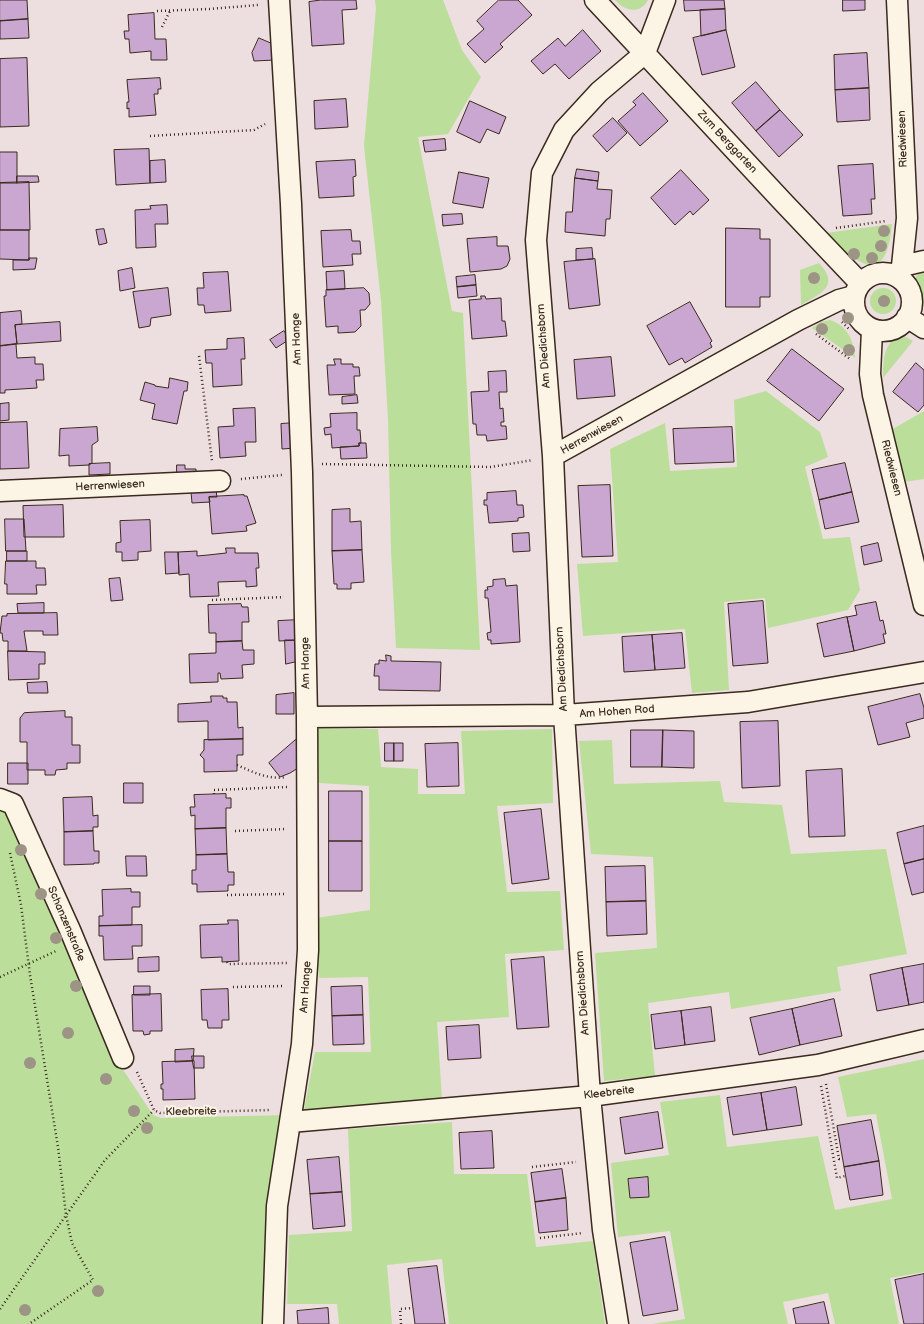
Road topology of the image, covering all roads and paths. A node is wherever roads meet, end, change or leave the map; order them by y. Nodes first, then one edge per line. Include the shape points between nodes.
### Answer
1 (595, 0) edge
2 (665, 0) edge
3 (897, 0) edge
4 (279, 2) edge
5 (157, 11) dead end
6 (170, 11) junction
7 (162, 27) dead end
8 (645, 53) junction
9 (286, 116) junction
10 (150, 136) dead end
11 (907, 218) junction
12 (810, 231) junction
13 (924, 261) edge
14 (900, 271) junction
15 (857, 290) junction
16 (825, 306) junction
17 (907, 317) junction
18 (798, 320) junction
19 (924, 328) edge
20 (872, 330) junction
21 (871, 350) junction
22 (200, 356) dead end
23 (870, 374) junction
24 (553, 456) junction
25 (302, 464) junction
26 (266, 477) dead end
27 (224, 481) junction
28 (0, 491) edge
29 (282, 597) dead end
30 (212, 600) dead end
31 (924, 605) edge
32 (924, 672) edge
33 (564, 716) junction
34 (307, 717) junction
35 (237, 764) dead end
36 (275, 779) dead end
37 (307, 787) junction
38 (214, 794) dead end
39 (0, 799) edge
40 (308, 828) junction
41 (235, 832) dead end
42 (9, 848) dead end
43 (308, 894) junction
44 (227, 895) dead end
45 (75, 943) junction
46 (227, 962) dead end
47 (28, 963) junction
48 (307, 963) junction
49 (0, 977) edge
50 (306, 986) junction
51 (233, 987) dead end
52 (924, 1040) edge
53 (123, 1058) joint
54 (820, 1064) junction
55 (590, 1096) junction
56 (154, 1110) junction
57 (290, 1116) junction
58 (842, 1159) dead end
59 (596, 1160) junction
60 (532, 1167) dead end
61 (845, 1176) dead end
62 (66, 1215) junction
63 (603, 1230) junction
64 (540, 1238) dead end
65 (413, 1308) dead end
66 (0, 1309) edge
67 (29, 1324) edge
68 (273, 1324) edge
69 (401, 1324) edge
70 (618, 1324) edge

1 - 8 street, Zum Berggarten
2 - 8 street
3 - 11 street, Riedwiesen
4 - 6 path
4 - 9 street, Am Hange
5 - 6 path
6 - 7 path
8 - 12 street, Zum Berggarten
8 - 24 street, Am Diedichsborn via 599,92 564,130 542,173 536,240
9 - 10 path via 254,130
9 - 25 street, Am Hange
11 - 12 path
11 - 14 street, Riedwiesen
12 - 15 street, Zum Berggarten
13 - 14 street
14 - 15 street via 873,274
14 - 17 street via 910,292 912,305
15 - 16 street, Herrenwiesen
15 - 20 street via 854,308 860,319
16 - 18 street, Herrenwiesen
16 - 21 path
17 - 19 street
17 - 20 street via 900,325 890,330
18 - 23 path
18 - 24 street, Herrenwiesen
20 - 21 street, Riedwiesen
21 - 23 street, Riedwiesen
22 - 27 path
23 - 31 street, Riedwiesen via 872,395
24 - 25 path, Herrenwiesen via 491,467
24 - 33 street, Am Diedichsborn
25 - 34 street, Am Hange
26 - 27 path
27 - 28 street, Herrenwiesen
29 - 30 path
32 - 33 street, Am Hohen Rod via 748,702
33 - 34 street, Am Hohen Rod
33 - 55 street, Am Diedichsborn
34 - 37 street, Am Hange
35 - 36 path via 251,772
37 - 38 path via 214,790
37 - 40 street, Am Hange
39 - 45 street, Schanzenstraße via 13,804
40 - 41 path
40 - 43 street, Am Hange
42 - 47 path via 21,905
43 - 44 path
43 - 48 street, Am Hange
45 - 47 path
45 - 53 street, Schanzenstraße
46 - 48 path
47 - 49 path
47 - 62 path via 58,1147
48 - 50 street, Am Hange
50 - 51 path
50 - 57 street, Am Hange via 302,1044
52 - 54 street, Kleebreite
53 - 56 path, Kleebreite via 135,1069
54 - 55 street, Kleebreite
54 - 58 path via 839,1159
54 - 61 path via 837,1178
55 - 57 street, Kleebreite
55 - 59 street, Am Diedichsborn
56 - 57 path, Kleebreite via 160,1113
56 - 62 path via 105,1160
57 - 68 street, Am Hange via 277,1206
59 - 60 path
59 - 63 street, Am Diedichsborn
62 - 66 path
62 - 67 path via 72,1243 93,1280
63 - 64 path
63 - 70 street, Am Diedichsborn
65 - 69 path via 400,1309

